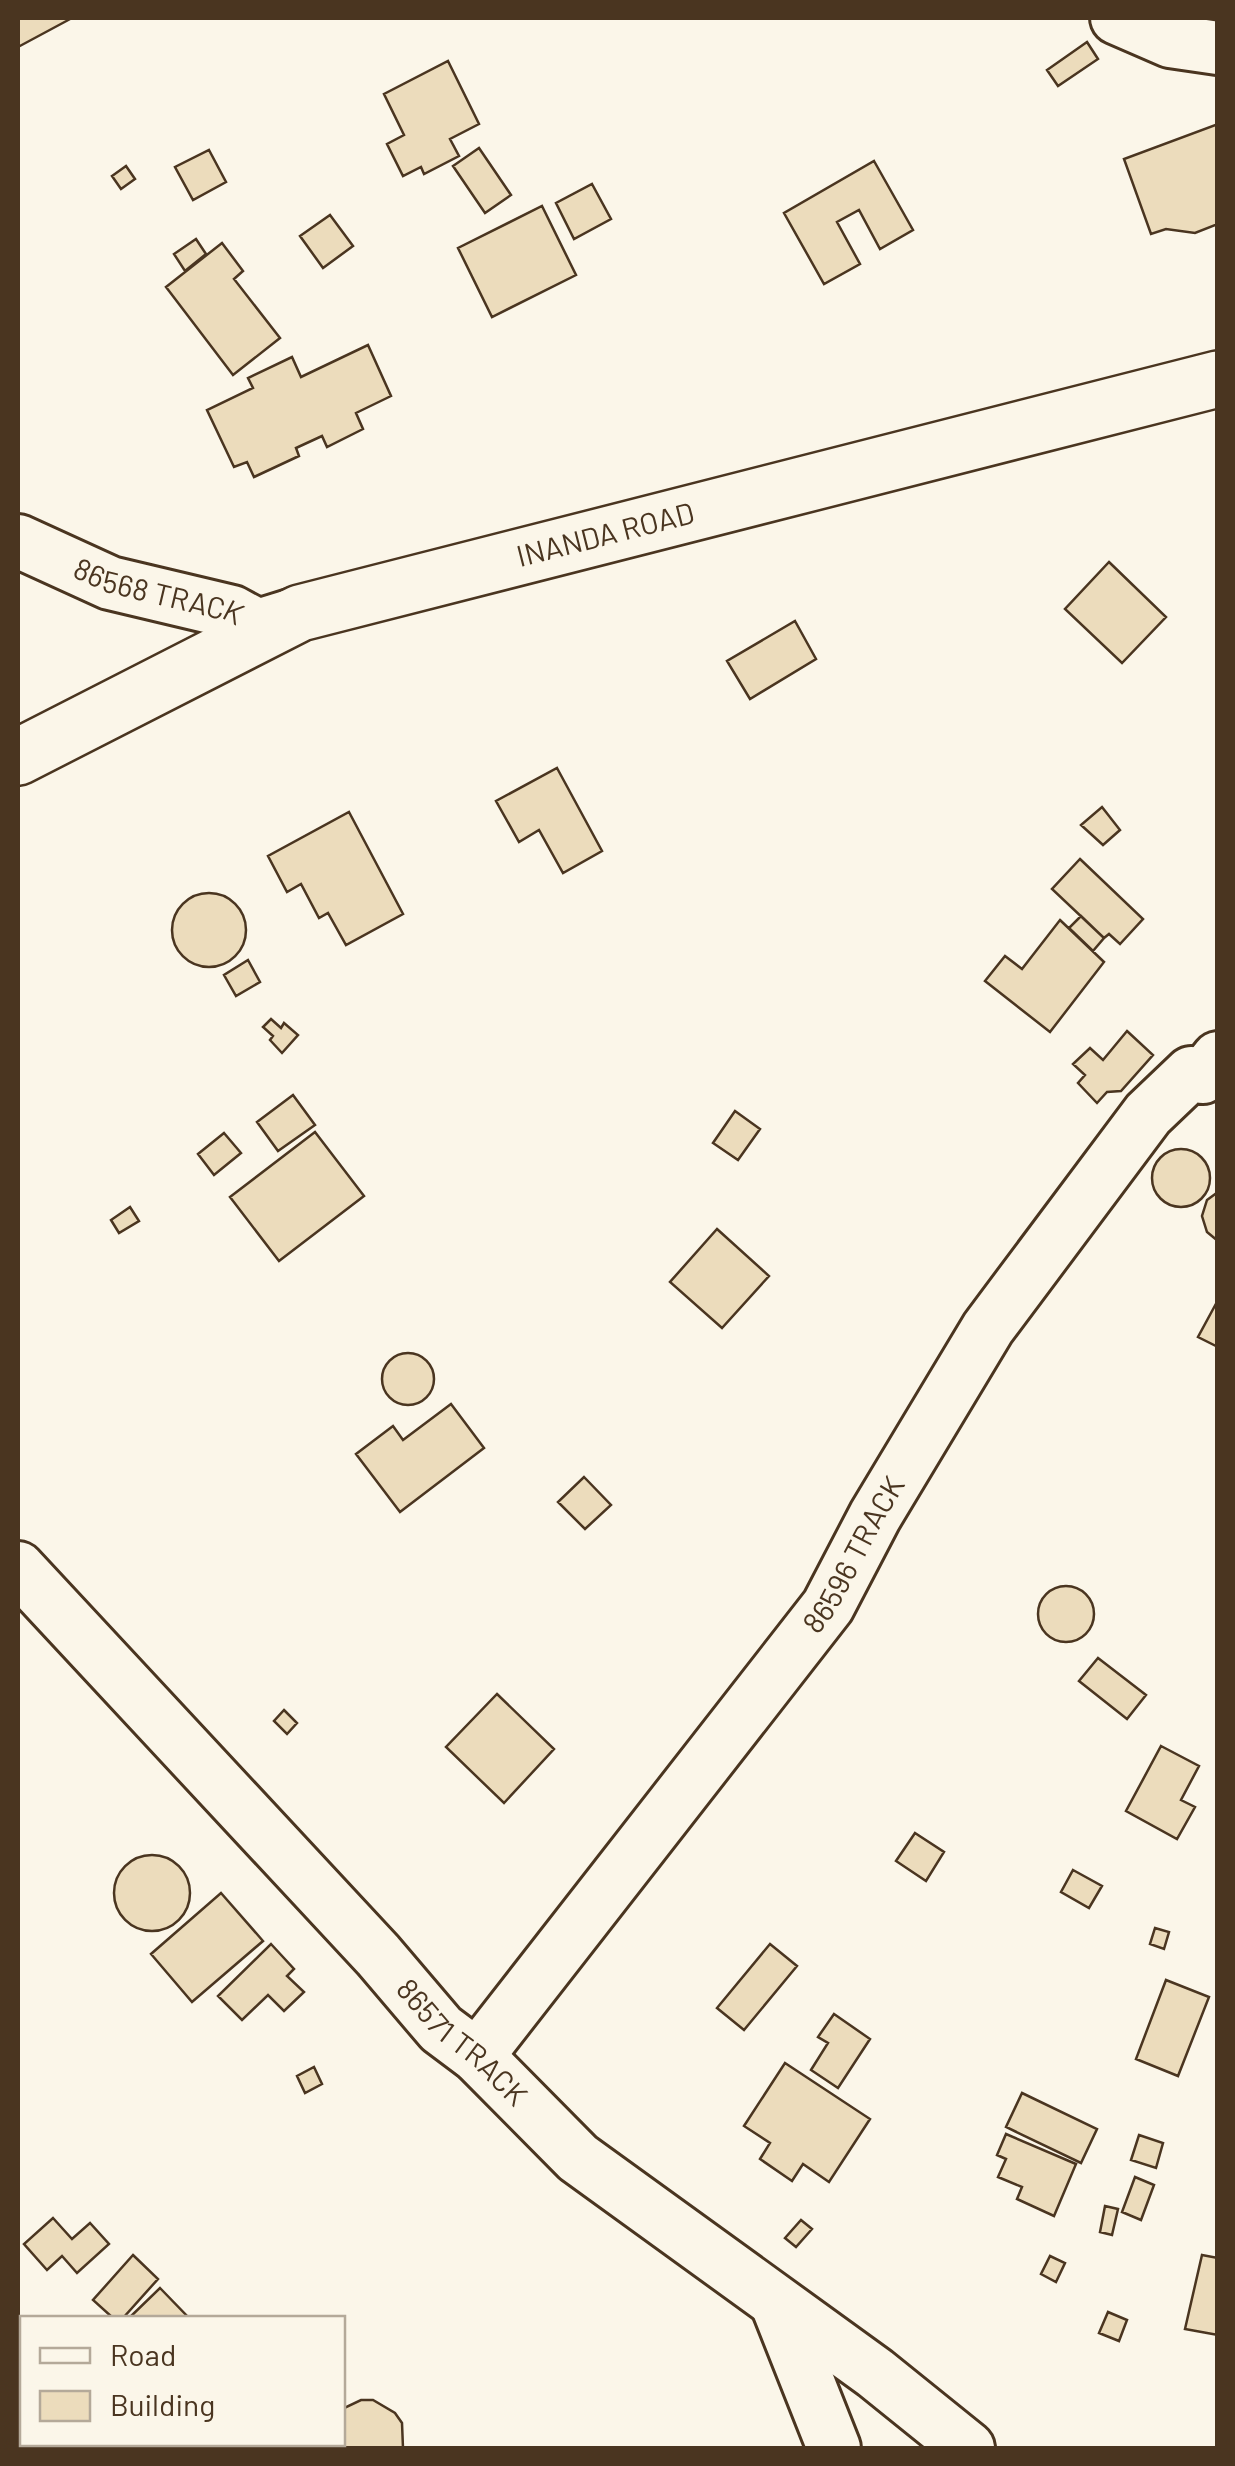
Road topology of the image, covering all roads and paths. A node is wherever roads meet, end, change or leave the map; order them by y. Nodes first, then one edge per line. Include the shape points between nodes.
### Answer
1 (1117, 18) edge
2 (1218, 48) edge
3 (1218, 379) edge
4 (18, 541) edge
5 (300, 614) junction
6 (18, 757) edge
7 (1218, 1058) edge
8 (18, 1568) edge
9 (477, 2056) junction
10 (777, 2304) junction
11 (834, 2448) edge
12 (968, 2448) edge

1 - 2 street via 1170,41
3 - 5 street, INANDA ROAD
4 - 5 street, 86568 TRACK via 110,583 232,612 258,626
5 - 6 street, INANDA ROAD
7 - 9 street, 86596 TRACK via 1202,1077 1191,1072 1148,1114 988,1328 828,1606
8 - 9 street, 86571 TRACK via 441,2028
9 - 10 street, 86571 TRACK via 578,2158
10 - 11 street
10 - 12 street, 86571 TRACK

